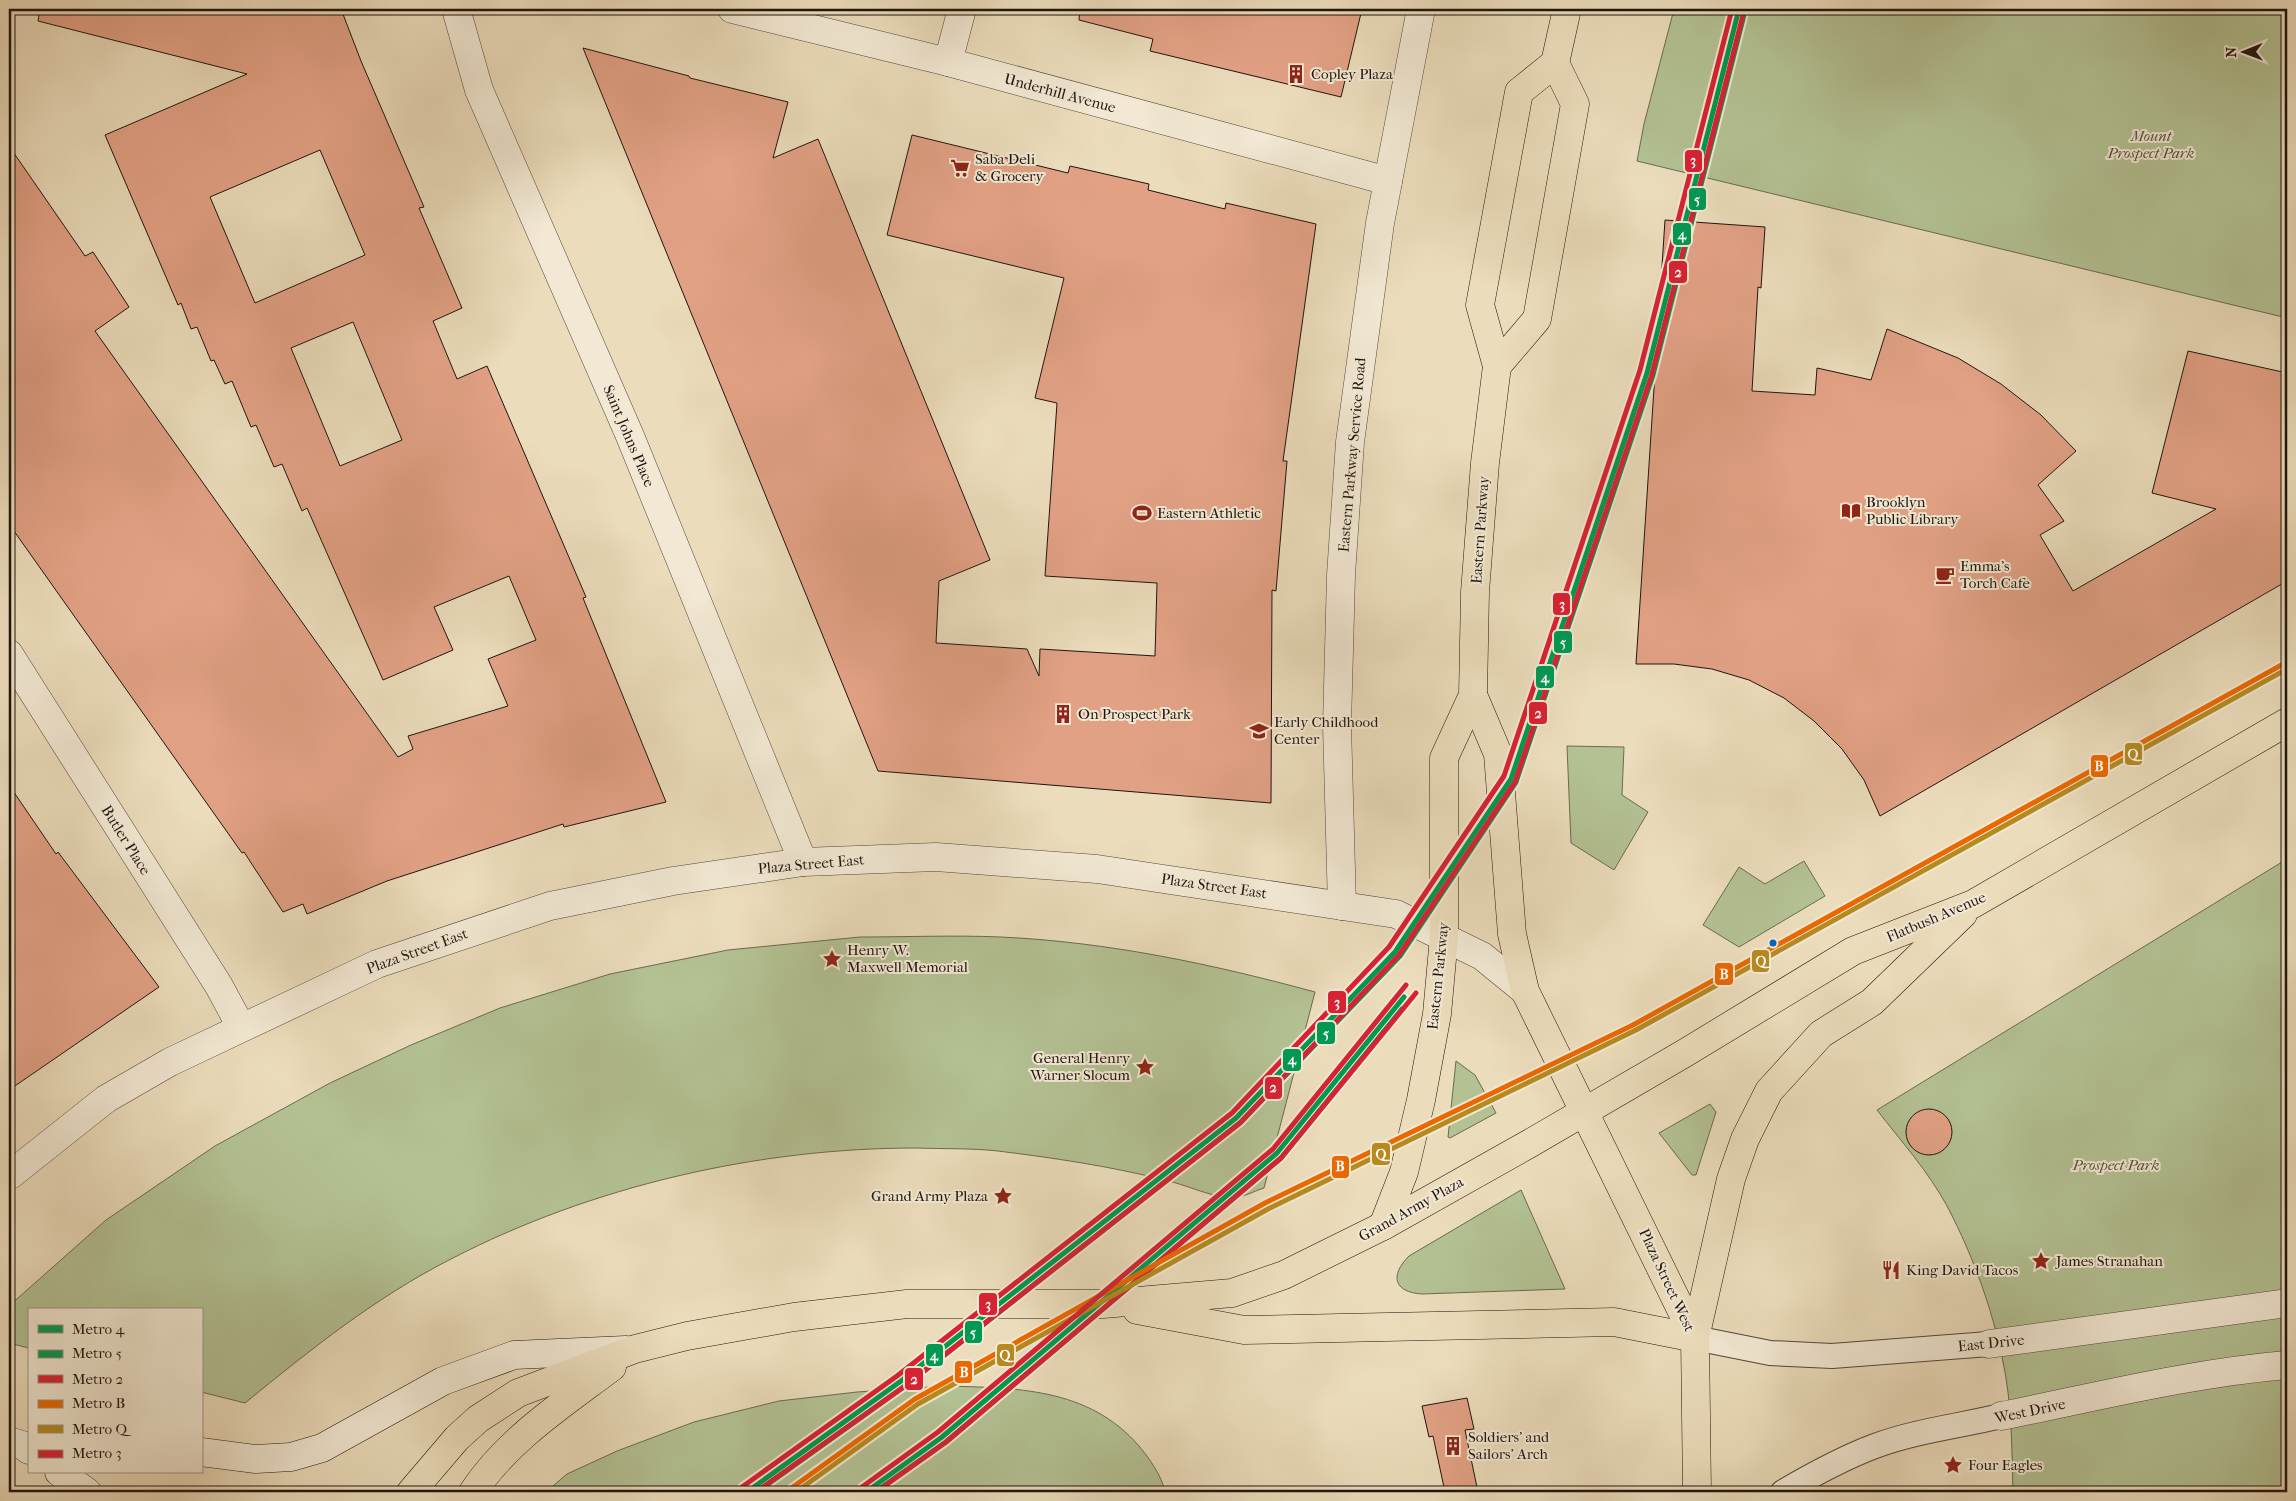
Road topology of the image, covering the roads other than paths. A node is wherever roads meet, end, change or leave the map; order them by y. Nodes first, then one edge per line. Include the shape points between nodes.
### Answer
1 (456, 9) edge
2 (732, 9) edge
3 (962, 9) edge
4 (1421, 9) edge
5 (1567, 9) edge
6 (948, 62) junction
7 (1555, 63) junction
8 (1388, 181) junction
9 (1498, 366) junction
10 (9, 654) edge
11 (1473, 695) junction
12 (2287, 722) edge
13 (804, 862) junction
14 (1973, 904) junction
15 (1342, 906) junction
16 (1444, 937) junction
17 (1525, 991) junction
18 (240, 1027) junction
19 (1585, 1111) junction
20 (9, 1176) edge
21 (1382, 1226) junction
22 (2287, 1303) edge
23 (1103, 1304) junction
24 (1695, 1338) junction
25 (1989, 1344) joint
26 (635, 1349) junction
27 (2287, 1365) edge
28 (2001, 1416) joint
29 (202, 1452) edge
30 (62, 1474) edge
31 (87, 1492) edge
32 (411, 1492) edge
33 (473, 1492) edge
34 (1697, 1492) edge
35 (1783, 1492) edge

1 - 13 street, Saint Johns Place via 478,90 630,436
2 - 6 street, Underhill Avenue
3 - 6 street
4 - 8 street, Eastern Parkway Service Road
5 - 7 main road
6 - 8 street, Underhill Avenue
7 - 9 main road via 1575,104 1536,319
7 - 9 main road, Eastern Parkway via 1520,92 1506,163 1480,305
8 - 15 street, Eastern Parkway Service Road via 1350,442 1341,575 1337,725
9 - 11 main road, Eastern Parkway via 1485,463 1475,592
10 - 18 street, Butler Place via 219,986
11 - 16 main road, Eastern Parkway via 1444,758
11 - 17 main road, Eastern Parkway via 1498,754 1512,934
12 - 14 main road, Flatbush Avenue
13 - 15 street, Plaza Street East via 936,857 1060,866 1172,879
13 - 18 street, Plaza Street East via 672,881 550,906 377,964
14 - 19 main road, Flatbush Avenue via 1853,950
14 - 24 main road via 1872,1002 1821,1034 1769,1091 1745,1139 1731,1179
15 - 16 street, Plaza Street East via 1396,914
16 - 17 street, Plaza Street East via 1482,956
16 - 21 main road, Eastern Parkway via 1437,1014 1421,1100 1404,1172
17 - 19 main road, Plaza Street East
18 - 20 street, Plaza Street East via 106,1099
19 - 21 main road, Grand Army Plaza
19 - 24 main road, Plaza Street West
21 - 23 main road, Grand Army Plaza via 1284,1275 1232,1293
22 - 25 street, East Drive
23 - 24 main road via 1244,1330 1614,1322
23 - 26 main road, Grand Army Plaza via 908,1304 794,1317
24 - 25 lane, East Drive via 1770,1354 1832,1356
24 - 34 main road, Plaza Street West
26 - 29 street via 514,1355 443,1381 322,1448 291,1457 256,1459
26 - 32 main road, Grand Army Plaza via 518,1393 457,1438
26 - 33 main road via 546,1417 504,1454
27 - 28 street, West Drive via 2148,1386
28 - 35 lane, West Drive via 1875,1446
30 - 31 street

